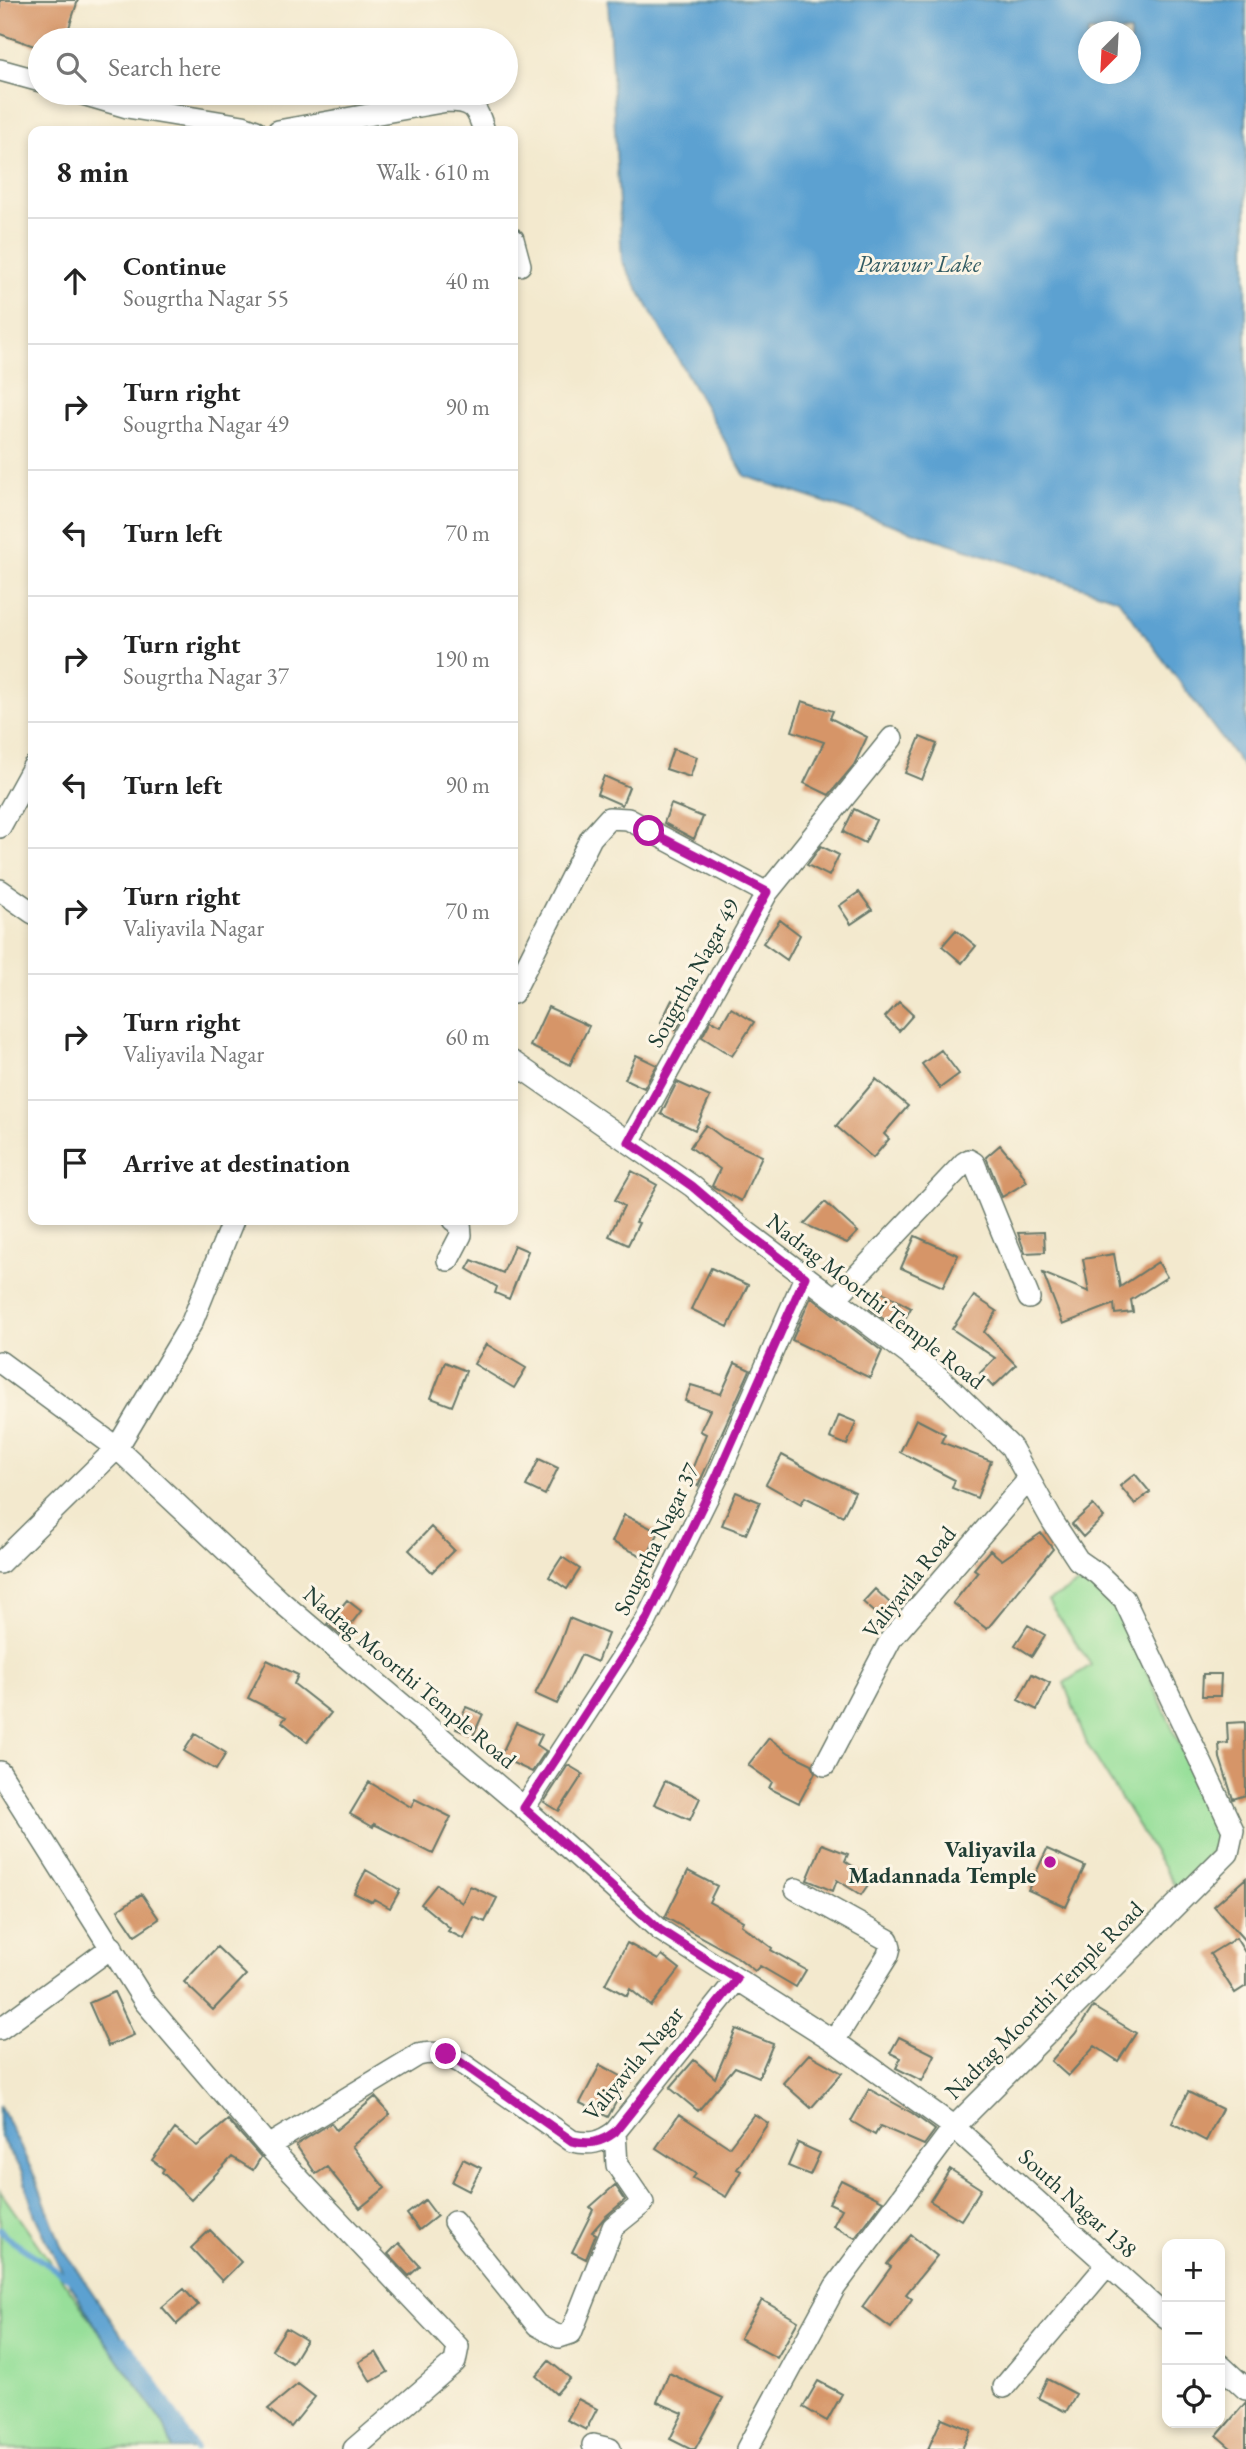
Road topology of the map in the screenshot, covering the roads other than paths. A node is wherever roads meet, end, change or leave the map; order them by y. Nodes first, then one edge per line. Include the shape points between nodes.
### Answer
1 (0, 70) edge
2 (28, 78) edge
3 (120, 105) edge
4 (424, 105) edge
5 (471, 105) edge
6 (243, 126) edge
7 (306, 126) edge
8 (483, 126) edge
9 (518, 258) edge
10 (520, 265) dead end
11 (892, 738) dead end
12 (28, 776) edge
13 (0, 827) edge
14 (0, 890) edge
15 (767, 892) junction
16 (28, 910) edge
17 (518, 983) edge
18 (518, 1070) edge
19 (629, 1142) junction
20 (231, 1225) edge
21 (460, 1225) edge
22 (448, 1260) dead end
23 (805, 1277) junction
24 (1029, 1298) dead end
25 (835, 1299) junction
26 (0, 1362) edge
27 (117, 1448) junction
28 (1029, 1479) junction
29 (0, 1563) edge
30 (825, 1765) dead end
31 (0, 1772) edge
32 (524, 1808) junction
33 (796, 1889) dead end
34 (112, 1947) junction
35 (737, 1979) junction
36 (0, 2029) edge
37 (835, 2040) junction
38 (954, 2127) junction
39 (615, 2132) junction
40 (268, 2146) junction
41 (454, 2222) dead end
42 (1107, 2265) junction
43 (1162, 2314) edge
44 (1225, 2370) edge
45 (1004, 2387) dead end
46 (1246, 2389) edge
47 (354, 2449) edge
48 (747, 2449) edge

1 - 2 street
3 - 6 street
4 - 7 street
5 - 8 street
9 - 10 street
11 - 15 street, Sougrtha Nagar 49
12 - 13 street
14 - 16 street
15 - 17 street via 639,825 608,818 591,838
15 - 19 street, Sougrtha Nagar 49
18 - 19 street, Nadrag Moorthi Temple Road
19 - 23 street, Nadrag Moorthi Temple Road
20 - 27 street via 192,1322
21 - 22 street via 461,1236
23 - 25 street, Nadrag Moorthi Temple Road
23 - 32 street, Sougrtha Nagar 37 via 716,1478 646,1621
24 - 25 street via 969,1160
25 - 28 street, Nadrag Moorthi Temple Road via 940,1378 1011,1447
26 - 27 street, Nadrag Moorthi Temple Road
27 - 29 street
27 - 32 street, Nadrag Moorthi Temple Road via 280,1601
28 - 30 street, Valiyavila Road via 891,1639
28 - 38 street, Nadrag Moorthi Temple Road via 1078,1560 1125,1599 1233,1830 1228,1853
31 - 34 street
32 - 35 street, Nadrag Moorthi Temple Road via 660,1930
33 - 37 street via 888,1940 890,1947
34 - 36 street
34 - 40 street via 145,2002
35 - 37 street, Nadrag Moorthi Temple Road
35 - 39 street, Valiyavila Nagar
37 - 38 street, Nadrag Moorthi Temple Road
38 - 42 street, South Nagar 138
38 - 48 street via 835,2287
39 - 40 street, Valiyavila Nagar via 587,2145 572,2141 460,2062 433,2052 418,2055
39 - 41 street via 617,2165 643,2203 613,2227 571,2333 559,2337 537,2325
40 - 47 street via 458,2347 455,2362
42 - 43 street, South Nagar 138
42 - 45 street
44 - 46 street

